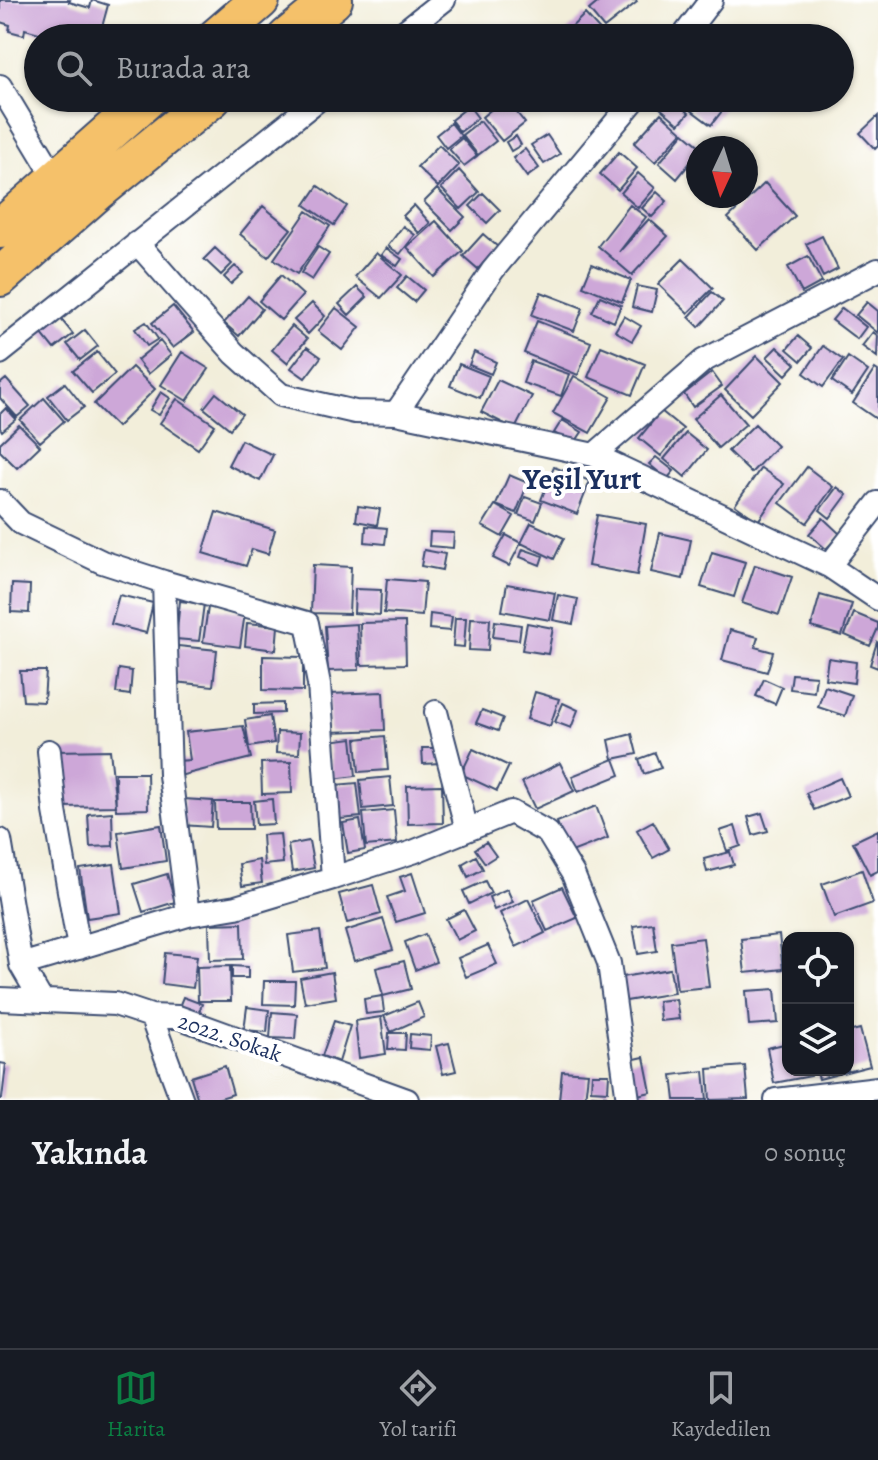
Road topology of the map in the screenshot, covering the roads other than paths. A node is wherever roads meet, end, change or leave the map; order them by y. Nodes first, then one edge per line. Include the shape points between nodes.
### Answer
1 (260, 0) edge
2 (333, 0) edge
3 (444, 0) edge
4 (711, 0) edge
5 (232, 24) edge
6 (304, 24) edge
7 (414, 24) edge
8 (693, 24) edge
9 (0, 86) edge
10 (132, 112) edge
11 (195, 112) edge
12 (302, 112) edge
13 (624, 112) edge
14 (56, 179) junction
15 (0, 229) edge
16 (137, 243) junction
17 (878, 270) edge
18 (0, 277) edge
19 (0, 353) edge
20 (396, 413) junction
21 (594, 455) junction
22 (0, 501) edge
23 (878, 503) edge
24 (829, 566) junction
25 (164, 582) junction
26 (878, 599) edge
27 (436, 712) dead end
28 (49, 751) dead end
29 (467, 830) junction
30 (0, 840) edge
31 (333, 878) junction
32 (188, 915) junction
33 (79, 948) junction
34 (21, 965) junction
35 (0, 999) edge
36 (42, 1001) junction
37 (151, 1016) junction
38 (878, 1088) edge
39 (182, 1100) edge
40 (407, 1100) edge
41 (628, 1100) edge
42 (776, 1100) edge

1 - 5 highway
2 - 6 highway
3 - 7 street
4 - 8 street
9 - 14 street
10 - 14 highway
11 - 18 highway
12 - 16 street
13 - 20 street via 493,270
14 - 15 highway
16 - 19 street
16 - 20 street via 234,353 281,395 355,412
17 - 21 street via 703,361
20 - 21 street
21 - 24 street
22 - 25 street via 21,523 102,562
23 - 24 street
24 - 26 street
25 - 31 street via 307,623 319,684
25 - 32 street via 170,775
27 - 29 street
28 - 33 street
29 - 31 street
29 - 41 street via 511,812 548,833 573,874 609,963
30 - 34 street
31 - 32 street via 236,907
32 - 33 street
33 - 34 street
34 - 36 street
35 - 36 street, 2022. Sokak
36 - 37 street, 2022. Sokak via 115,1004
37 - 39 street
37 - 40 street, 2022. Sokak via 178,1017
38 - 42 street

